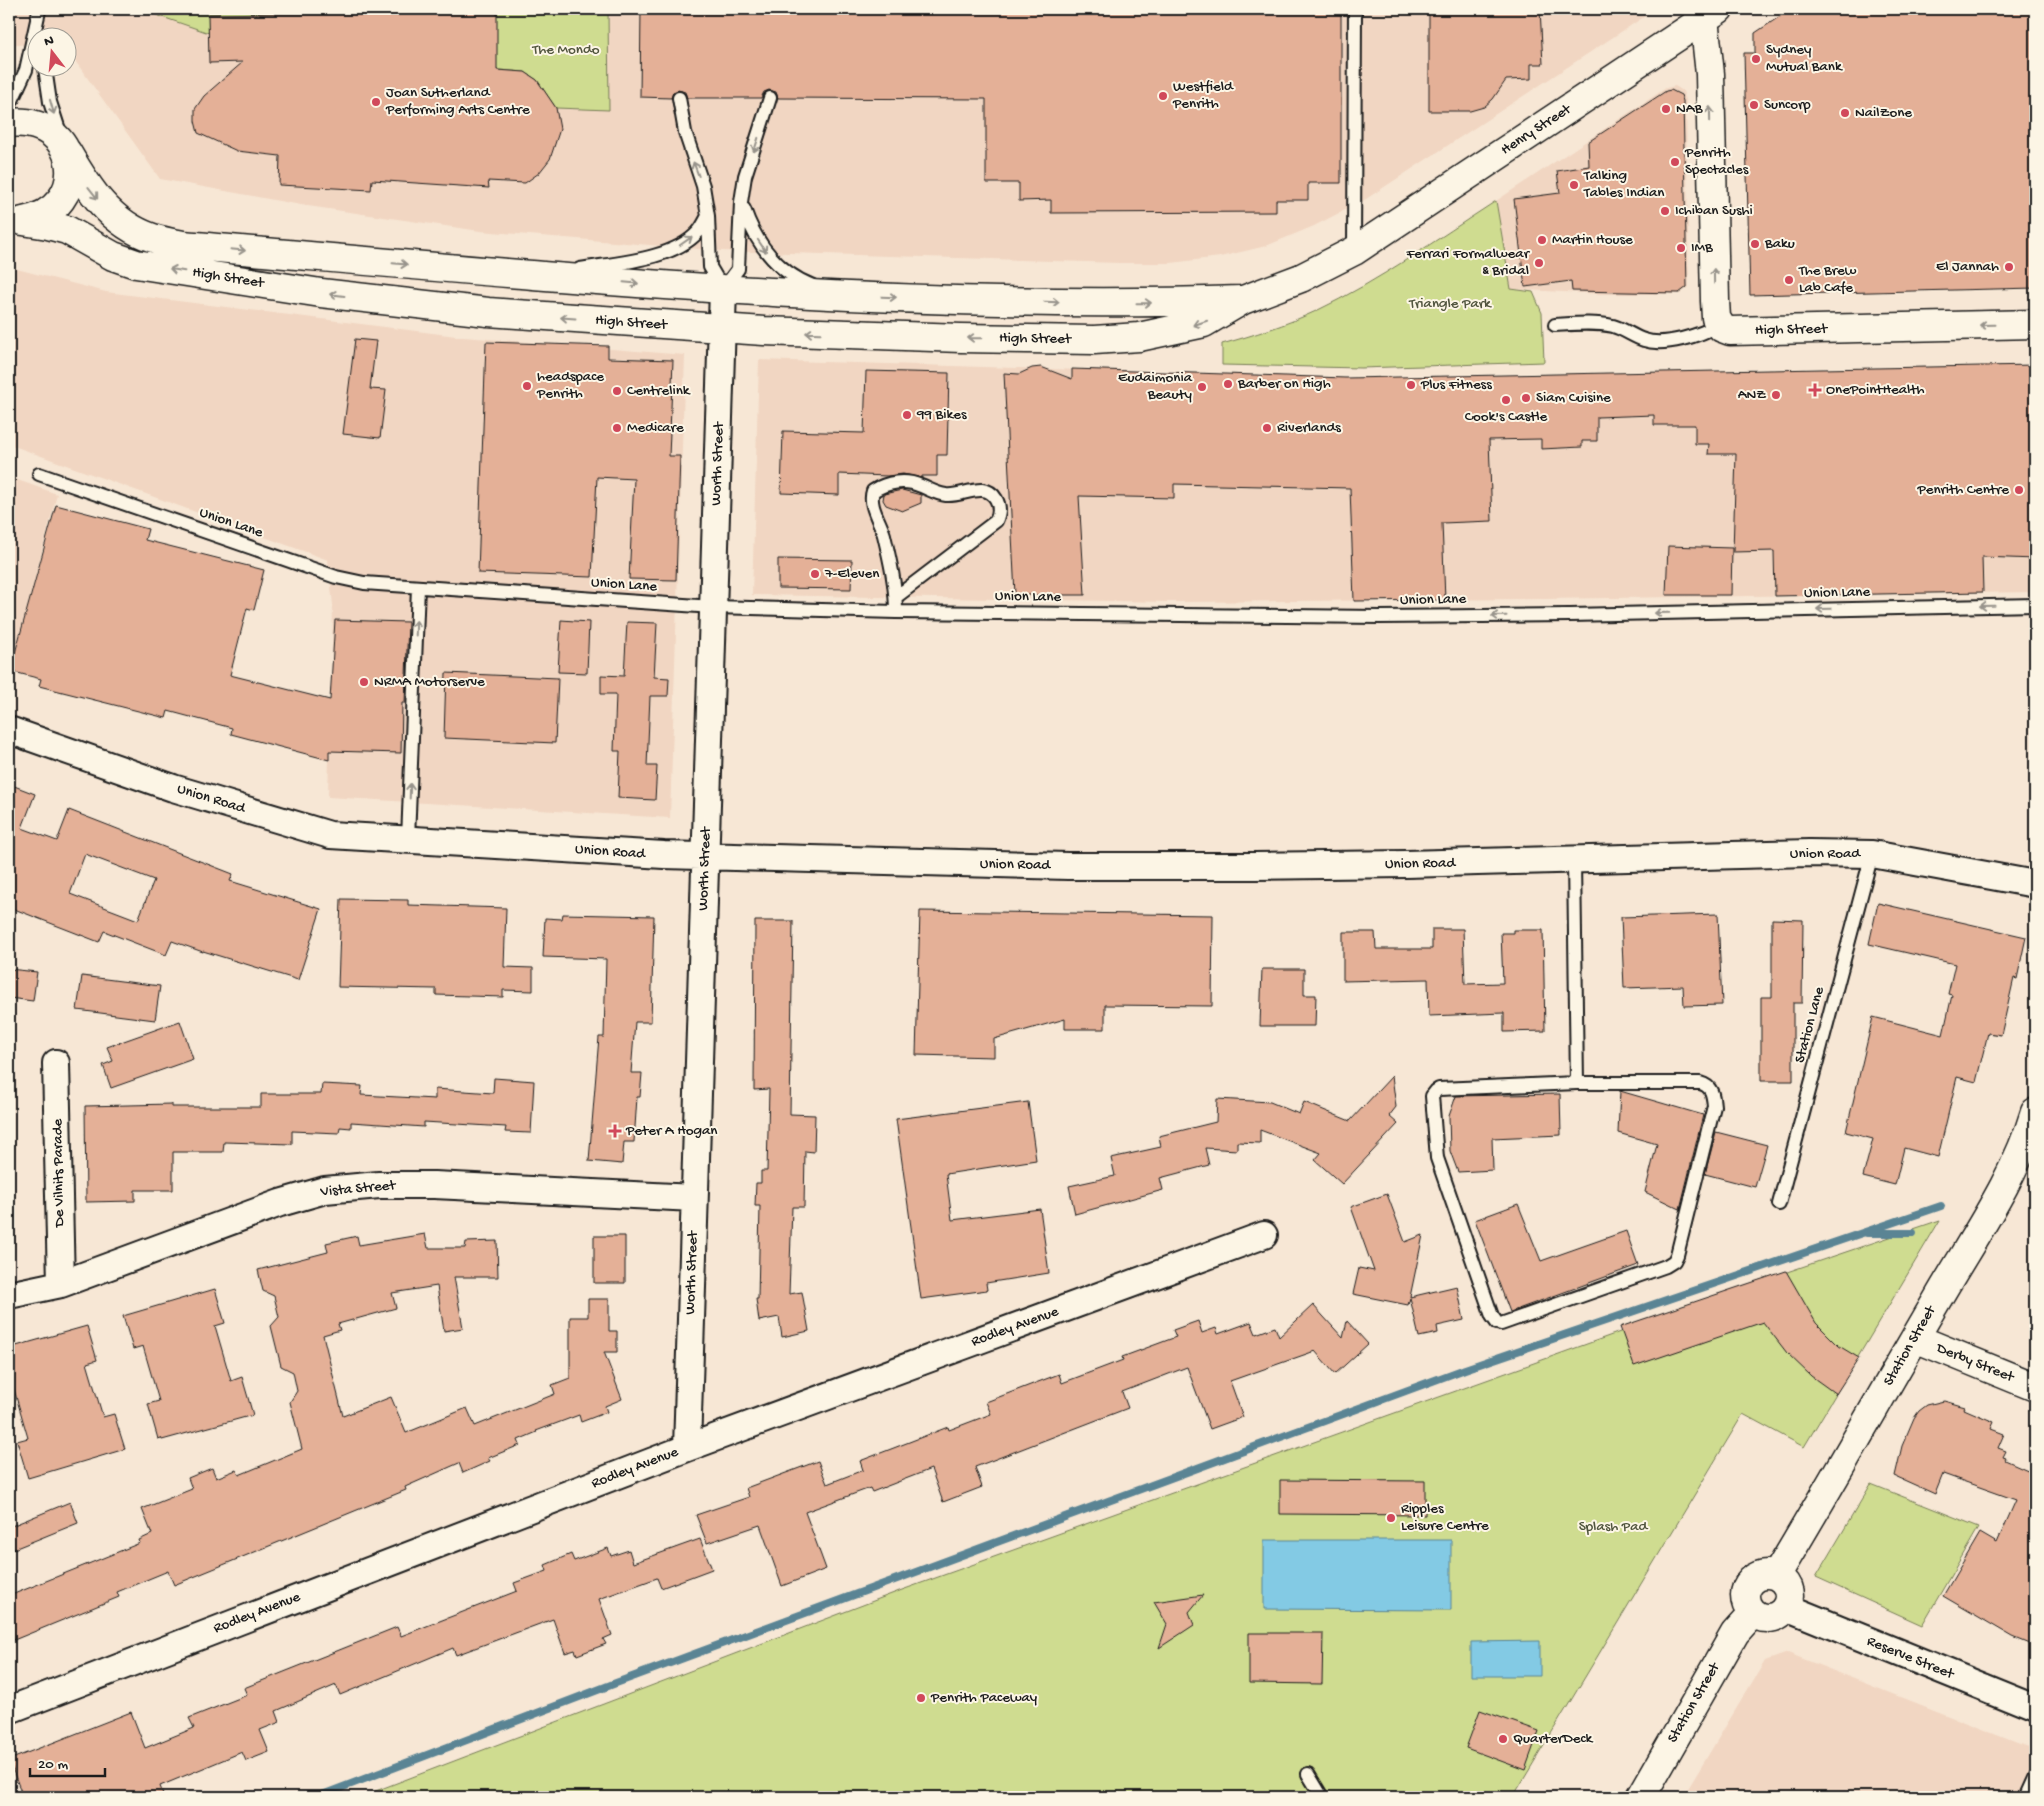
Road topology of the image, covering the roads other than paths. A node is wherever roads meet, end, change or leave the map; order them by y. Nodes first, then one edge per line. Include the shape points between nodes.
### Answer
1 (1354, 9) edge
2 (39, 10) edge
3 (1709, 12) edge
4 (41, 28) edge
5 (46, 78) edge
6 (679, 98) dead end
7 (770, 98) dead end
8 (9, 107) edge
9 (9, 123) edge
10 (65, 149) junction
11 (741, 202) junction
12 (708, 216) junction
13 (16, 220) edge
14 (1354, 251) junction
15 (538, 276) junction
16 (723, 290) junction
17 (840, 296) junction
18 (1243, 300) junction
19 (1718, 324) junction
20 (2035, 324) edge
21 (1555, 325) dead end
22 (722, 329) junction
23 (39, 474) dead end
24 (418, 587) junction
25 (896, 597) junction
26 (2035, 605) edge
27 (713, 607) junction
28 (896, 612) junction
29 (9, 730) edge
30 (408, 839) junction
31 (1872, 854) junction
32 (705, 857) junction
33 (1574, 860) junction
34 (2035, 884) edge
35 (56, 1063) dead end
36 (1577, 1083) junction
37 (2035, 1112) edge
38 (694, 1198) junction
39 (1779, 1204) dead end
40 (1264, 1235) dead end
41 (61, 1284) junction
42 (9, 1295) edge
43 (1915, 1338) junction
44 (2035, 1387) edge
45 (688, 1448) junction
46 (1776, 1576) junction
47 (1786, 1607) junction
48 (1753, 1613) junction
49 (2035, 1708) edge
50 (9, 1710) edge
51 (1308, 1774) dead end
52 (2035, 1775) edge
53 (1322, 1797) edge
54 (1641, 1797) edge
55 (2025, 1797) edge

1 - 14 lane
2 - 4 lane
2 - 8 lane via 26,70
3 - 14 main road, Henry Street
19 -> 3 main road
5 -> 10 lane via 50,102
12 -> 6 lane via 703,186 684,132
7 -> 11 lane via 745,176
9 - 10 main road, High Street via 34,123 46,128
10 - 13 main road via 70,179 59,203 36,219
10 -> 15 main road, High Street via 106,210 125,225 151,238 183,245
11 - 16 lane via 738,269
11 -> 17 lane via 750,228 771,259 803,282
15 -> 12 lane via 666,252 699,232
12 - 16 lane via 710,267
22 -> 13 main road, High Street via 488,312 321,293 136,264 113,256 67,230
14 - 18 main road, High Street via 1301,278
15 -> 16 main road, High Street
16 - 17 main road, High Street
16 - 22 street, Worth Street
17 -> 18 main road, High Street via 1095,304
18 -> 22 main road, High Street via 1204,323 1138,337 1094,340
20 -> 19 main road, High Street via 1730,331
19 - 21 lane via 1706,332 1674,341 1646,341 1614,326
22 - 27 street, Worth Street
23 - 24 lane, Union Lane via 336,577 364,583
24 - 27 lane, Union Lane
30 -> 24 lane
25 - 25 lane via 996,521 1000,509 988,490 940,494 909,482 887,484 873,491 871,502 884,535
25 - 28 lane
26 -> 28 lane, Union Lane via 1380,617
27 - 28 lane, Union Lane
27 - 32 street, Worth Street
29 - 30 street, Union Road via 173,788 330,835
30 - 32 street, Union Road
31 - 33 street, Union Road
31 - 34 street, Union Road
31 - 39 lane, Station Lane
32 - 33 street, Union Road via 1097,866
32 - 38 street, Worth Street
33 - 36 lane
35 - 41 street, De Vilnits Parade
36 - 36 lane via 1700,1083 1710,1088 1714,1106 1677,1255 1666,1266 1497,1323 1437,1158 1432,1096 1439,1090
37 - 43 main road, Station Street via 2011,1174
38 - 41 street, Vista Street via 434,1185 379,1185 325,1190 280,1203
38 - 45 street, Worth Street
40 - 45 street, Rodley Avenue
41 - 42 street, Vista Street
43 - 44 main road, Derby Street
43 - 46 main road, Station Street
45 - 50 street, Rodley Avenue
46 - 47 main road via 1787,1587 1789,1598
46 - 48 main road via 1762,1574 1747,1585 1746,1602
47 - 48 main road via 1770,1618
47 - 49 street, Reserve Street
48 - 54 main road, Station Street via 1734,1633
51 - 53 lane
52 - 55 lane

